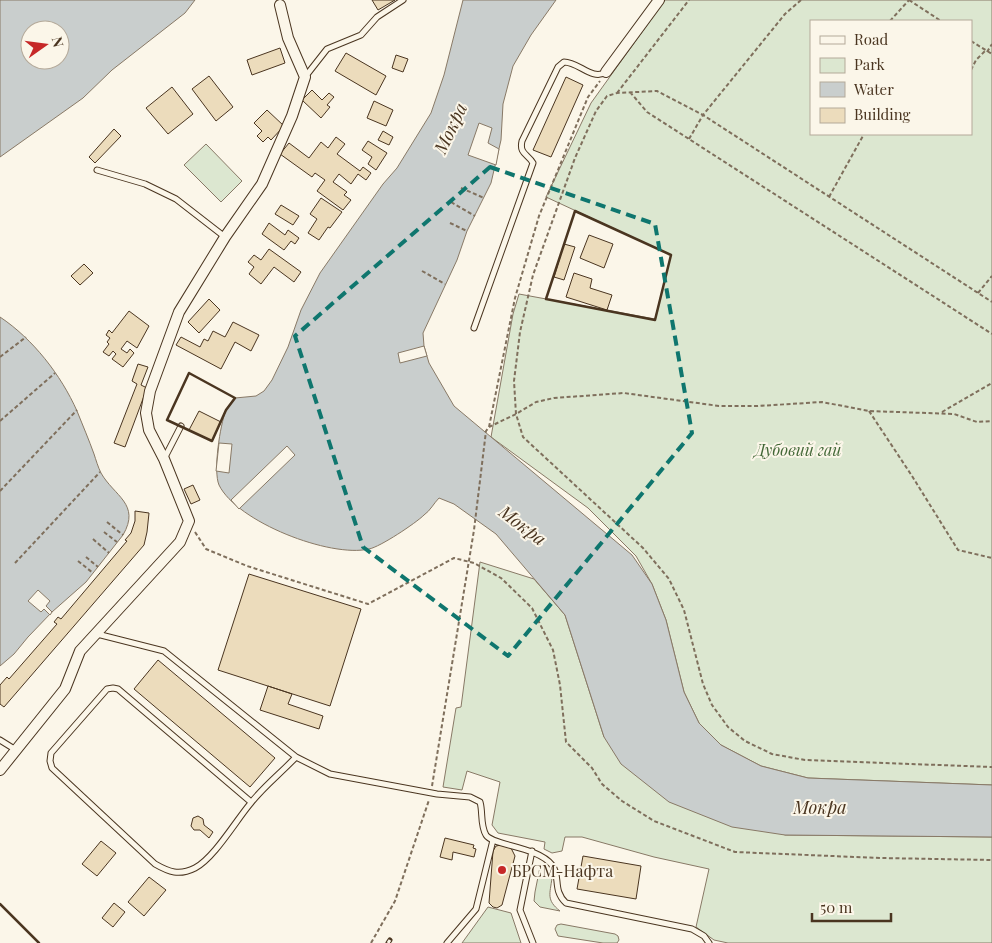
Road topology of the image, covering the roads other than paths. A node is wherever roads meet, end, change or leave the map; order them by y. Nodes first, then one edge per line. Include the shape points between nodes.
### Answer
1 (403, 0) edge
2 (659, 0) edge
3 (280, 5) dead end
4 (606, 72) joint
5 (305, 77) junction
6 (97, 170) dead end
7 (225, 237) junction
8 (474, 328) dead end
9 (181, 426) dead end
10 (164, 459) junction
11 (97, 634) junction
12 (0, 740) edge
13 (16, 750) junction
14 (296, 757) junction
15 (0, 770) edge
16 (251, 802) junction
17 (493, 840) junction
18 (532, 851) junction
19 (447, 943) edge
20 (533, 943) edge
21 (709, 943) edge

1 - 5 lane via 377,17 361,35 327,49
2 - 4 street
3 - 5 street via 288,38
4 - 8 lane via 594,75 570,62 564,62 558,68 522,141 521,148 533,163
5 - 7 street via 262,184
6 - 7 lane via 145,184 176,199
7 - 10 street via 179,312 150,391 146,413 149,430
9 - 10 lane
10 - 11 street via 189,521 180,542
11 - 13 street via 80,651 65,689
11 - 14 lane via 164,650
12 - 13 lane
13 - 15 street
14 - 16 lane
14 - 17 lane via 330,774 430,793 470,797 480,802 482,822 487,836
16 - 16 lane via 208,858 195,868 169,872 155,864 52,768 51,753 107,689 118,689
17 - 18 lane
17 - 19 lane via 476,909
18 - 20 lane via 520,910
18 - 21 lane via 555,870 557,890 566,903 692,929

